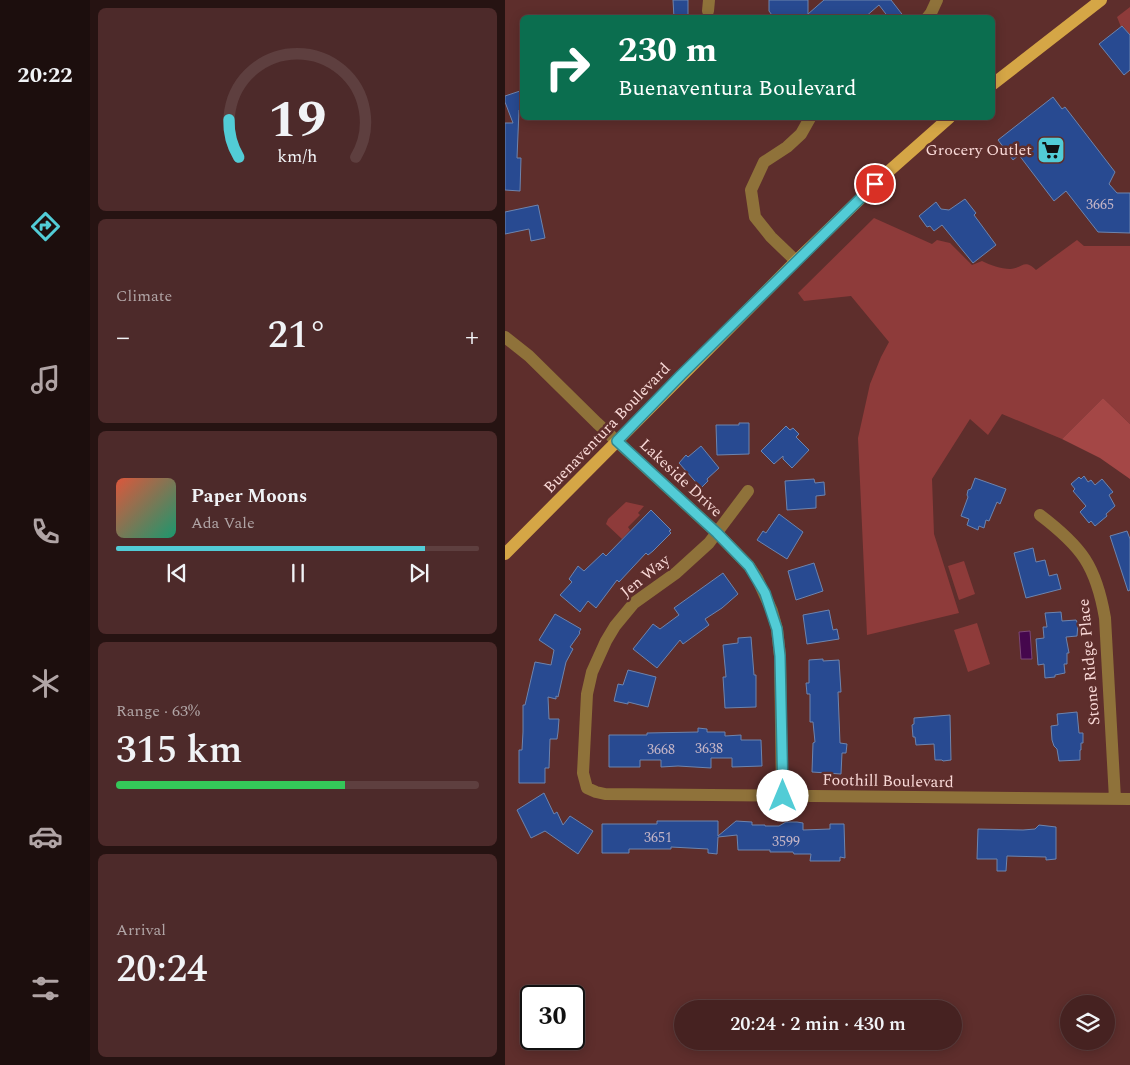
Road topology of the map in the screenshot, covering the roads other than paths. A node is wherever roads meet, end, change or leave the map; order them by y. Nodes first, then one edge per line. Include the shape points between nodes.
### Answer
1 (937, 0) edge
2 (1101, 0) edge
3 (929, 15) edge
4 (995, 82) edge
5 (808, 120) edge
6 (947, 120) edge
7 (796, 261) junction
8 (505, 337) edge
9 (617, 441) junction
10 (748, 491) dead end
11 (1040, 515) dead end
12 (717, 533) junction
13 (505, 554) edge
14 (587, 788) joint
15 (783, 796) junction
16 (1115, 799) junction
17 (1130, 799) edge

1 - 3 street
2 - 4 main road
5 - 7 street via 801,134 764,162 751,190 755,216
6 - 7 main road, Buenaventura Boulevard
7 - 9 main road, Buenaventura Boulevard
8 - 9 street, Lakeside Drive
9 - 12 street, Lakeside Drive
9 - 13 main road, Buenaventura Boulevard
10 - 12 street, Jen Way
11 - 16 street, Stone Ridge Place via 1083,556 1096,578 1101,596
12 - 14 street, Jen Way via 676,573 635,603 606,641 592,672 587,694 583,773
12 - 15 street, Lakeside Drive via 749,566 765,593 775,620 780,656
14 - 15 street, Foothill Boulevard via 605,794
15 - 16 street, Foothill Boulevard
16 - 17 street, Foothill Boulevard

